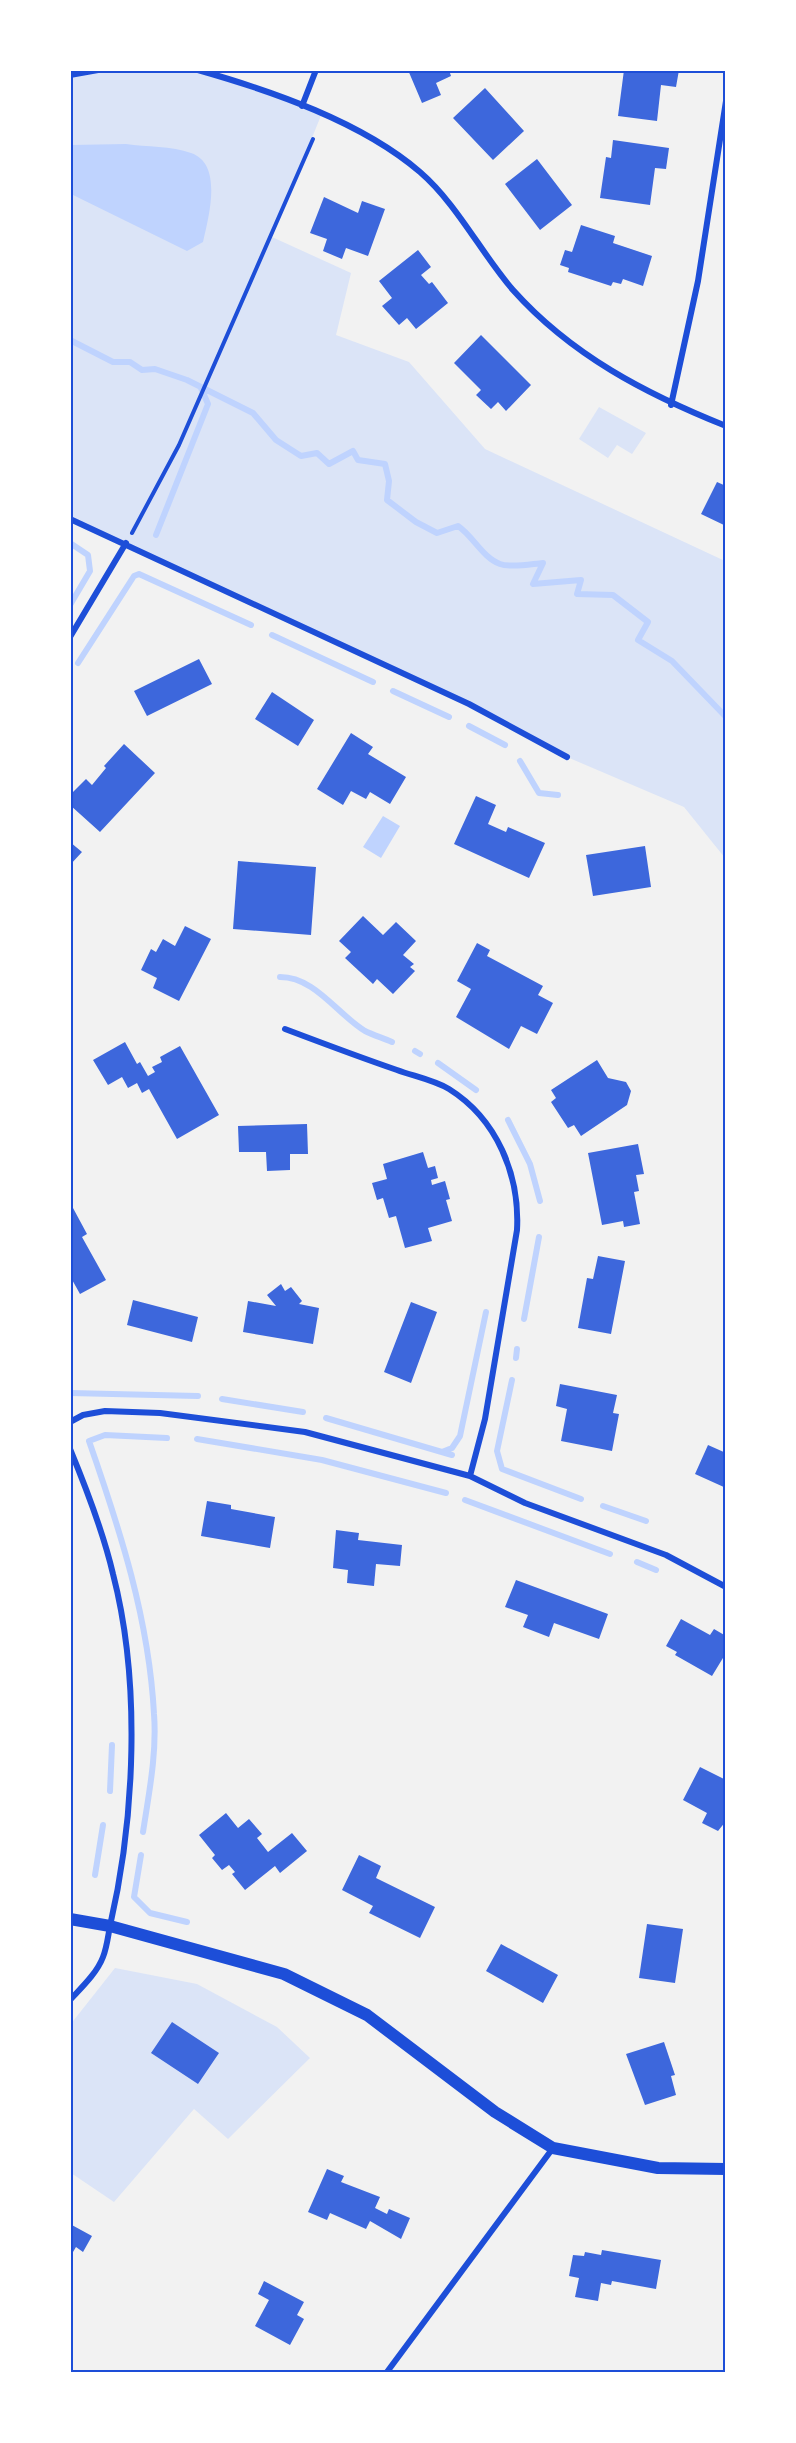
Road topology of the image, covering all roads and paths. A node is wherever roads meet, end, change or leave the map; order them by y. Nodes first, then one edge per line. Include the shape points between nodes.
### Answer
1 (98, 70) edge
2 (198, 70) edge
3 (316, 70) edge
4 (70, 75) edge
5 (726, 101) edge
6 (302, 106) junction
7 (313, 139) dead end
8 (671, 405) junction
9 (726, 426) edge
10 (70, 519) edge
11 (126, 543) junction
12 (70, 637) edge
13 (567, 757) dead end
14 (285, 1029) dead end
15 (70, 1422) edge
16 (70, 1449) edge
17 (470, 1476) junction
18 (726, 1587) edge
19 (70, 1919) edge
20 (110, 1926) junction
21 (70, 2000) edge
22 (553, 2148) junction
23 (726, 2169) edge
24 (387, 2373) edge

1 - 4 street
2 - 6 street
3 - 6 street
5 - 8 street via 698,281
6 - 8 street via 376,139 421,173 513,290 546,322 610,371
7 - 11 path via 179,445
8 - 9 street
10 - 11 street
11 - 12 street
11 - 13 street via 469,704
14 - 17 street via 447,1088 471,1106 492,1131 510,1164 519,1205 518,1230 485,1419
15 - 17 street via 105,1411 294,1431
16 - 20 street via 87,1488 114,1575 126,1651 131,1728 127,1810 119,1891
17 - 18 street via 525,1503 666,1555
19 - 20 main road
20 - 21 street via 103,1957
20 - 22 main road via 304,1982 367,2015 495,2112
22 - 23 main road via 658,2168
22 - 24 street

